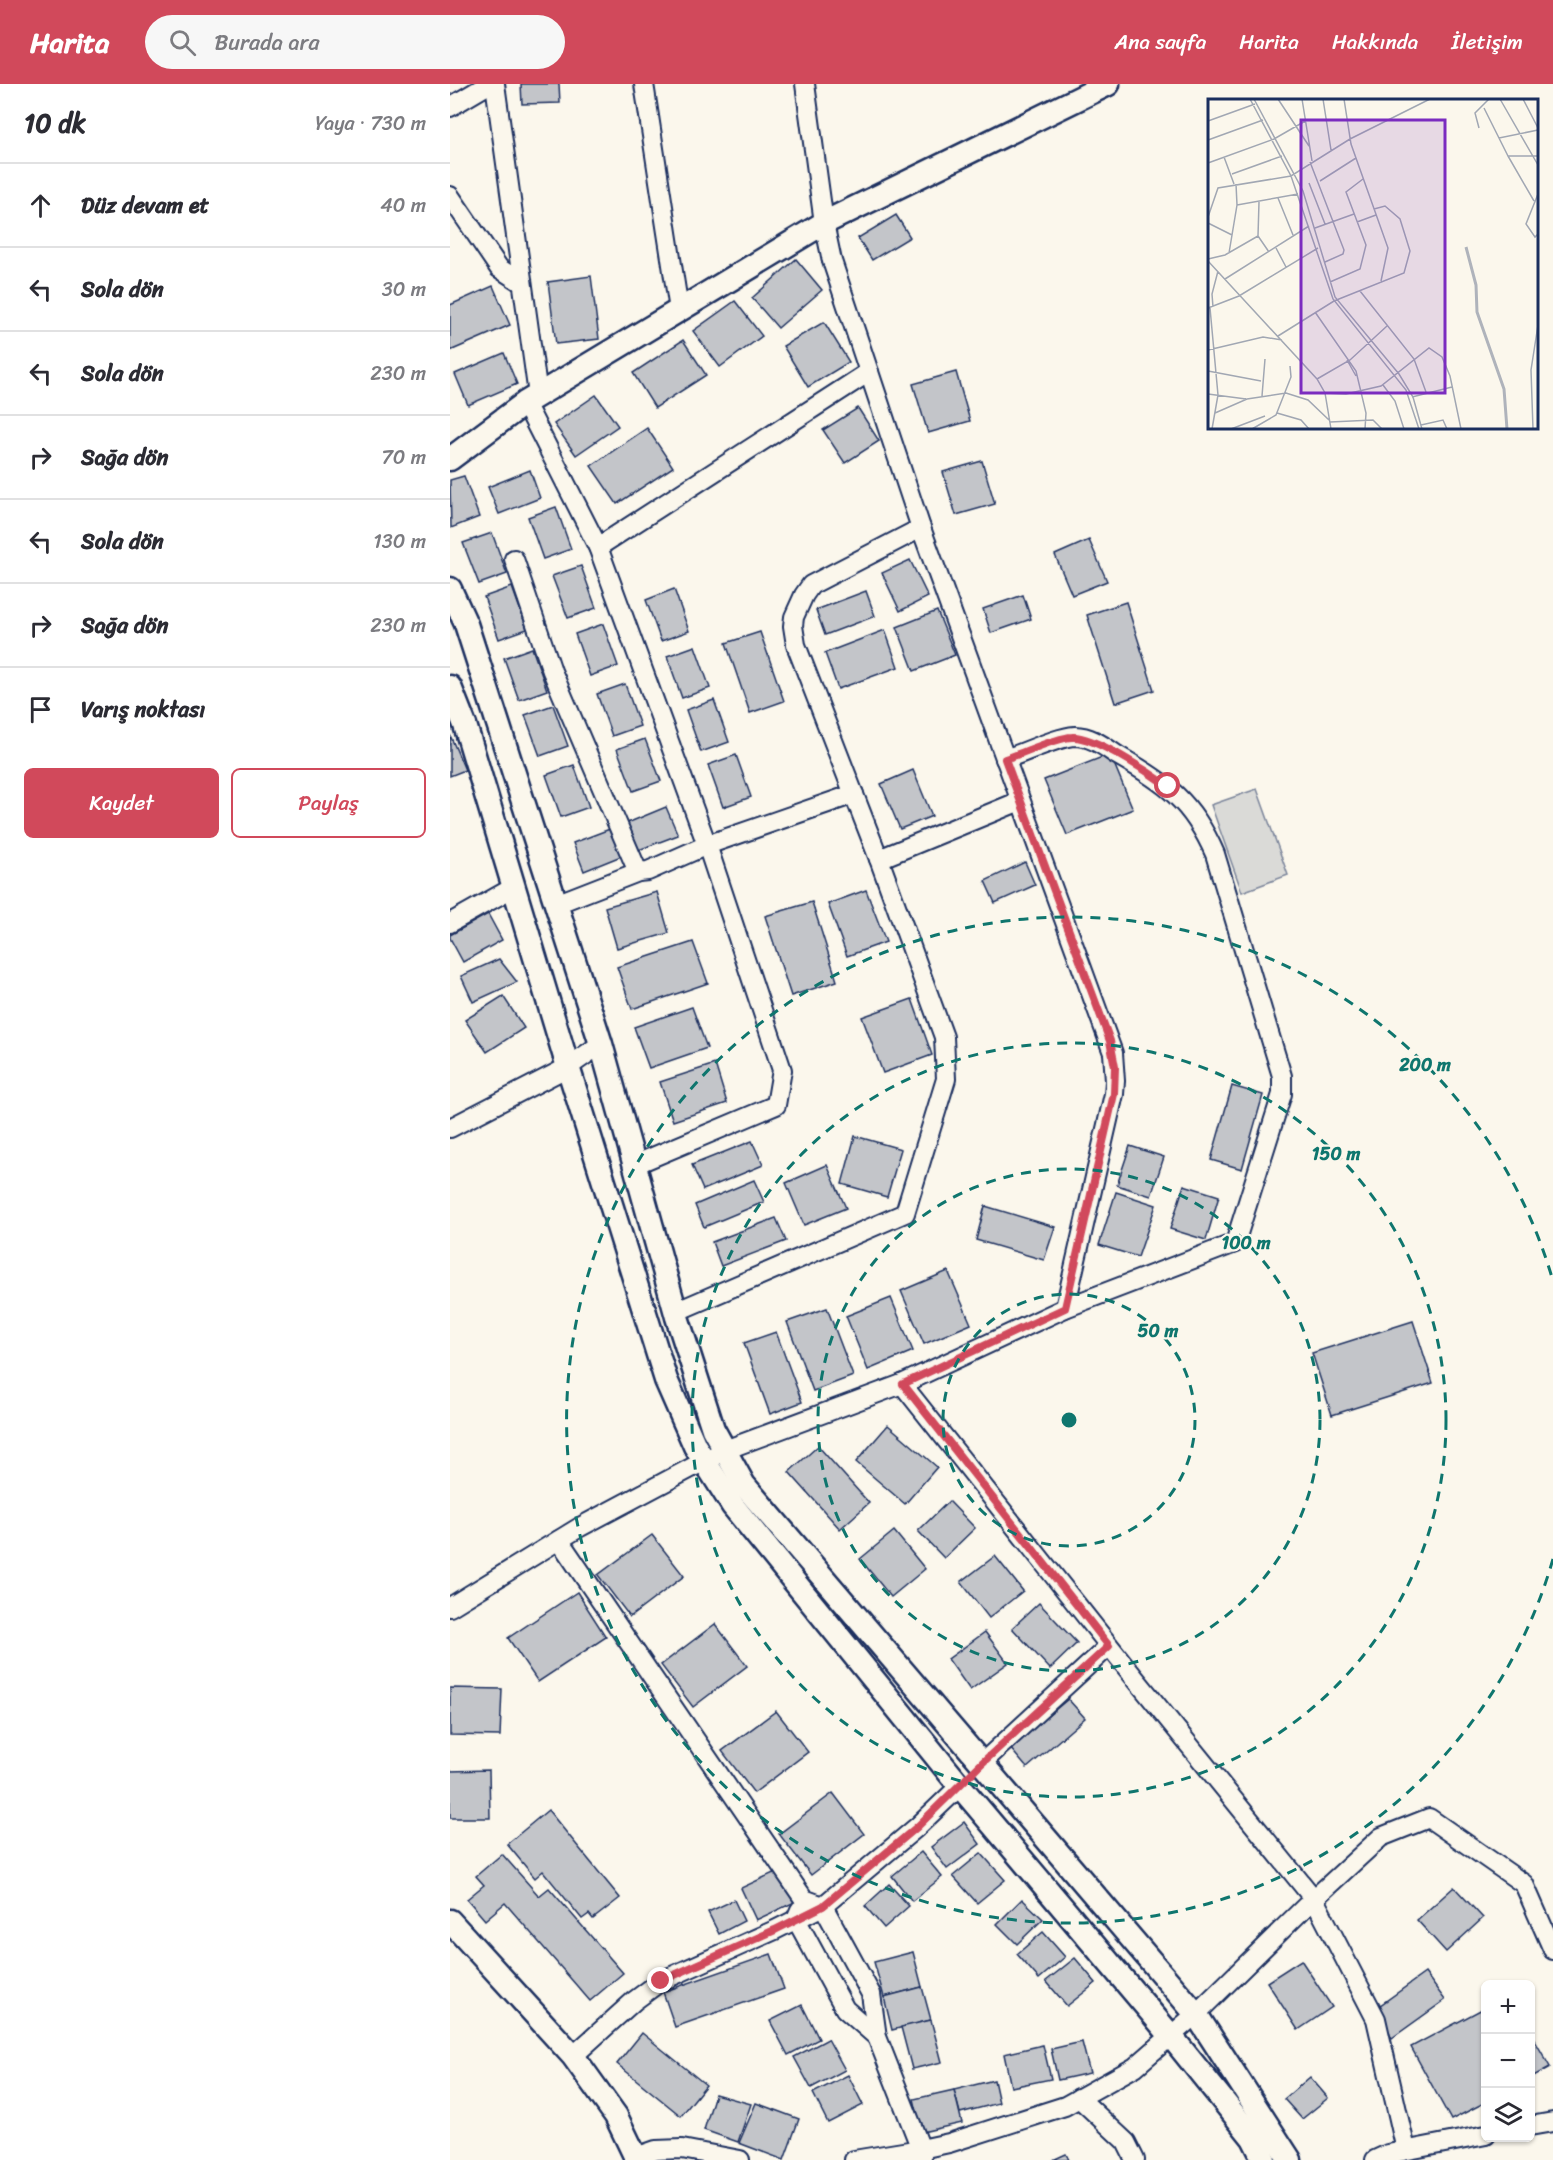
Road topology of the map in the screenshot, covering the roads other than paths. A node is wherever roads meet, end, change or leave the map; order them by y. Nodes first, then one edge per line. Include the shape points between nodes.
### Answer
1 (489, 84) edge
2 (495, 84) edge
3 (644, 84) edge
4 (805, 84) edge
5 (1108, 84) edge
6 (450, 107) edge
7 (450, 196) edge
8 (824, 223) junction
9 (522, 283) junction
10 (679, 310) junction
11 (869, 372) junction
12 (532, 399) junction
13 (450, 459) edge
14 (921, 528) junction
15 (598, 547) junction
16 (513, 559) dead end
17 (450, 589) edge
18 (450, 687) edge
19 (1005, 759) junction
20 (854, 794) junction
21 (1020, 801) junction
22 (707, 845) junction
23 (879, 859) junction
24 (638, 872) junction
25 (513, 886) junction
26 (556, 904) junction
27 (450, 923) edge
28 (601, 1044) junction
29 (568, 1067) junction
30 (450, 1128) edge
31 (634, 1165) junction
32 (1065, 1308) junction
33 (675, 1312) junction
34 (903, 1384) junction
35 (725, 1450) junction
36 (704, 1460) junction
37 (560, 1540) junction
38 (450, 1607) edge
39 (1109, 1646) junction
40 (982, 1763) junction
41 (960, 1786) junction
42 (804, 1899) junction
43 (1314, 1899) junction
44 (823, 1906) junction
45 (796, 1919) junction
46 (450, 1921) edge
47 (1553, 1950) edge
48 (1196, 2014) junction
49 (1171, 2036) junction
50 (877, 2037) junction
51 (573, 2056) junction
52 (1079, 2098) junction
53 (1553, 2122) edge
54 (1535, 2125) edge
55 (1481, 2136) edge
56 (1406, 2150) junction
57 (921, 2155) edge
58 (637, 2159) edge
59 (740, 2160) edge
60 (854, 2160) edge
61 (1135, 2160) edge
62 (1264, 2160) edge
63 (1290, 2160) edge
64 (1375, 2160) edge

1 - 6 street
2 - 9 street
3 - 10 street
4 - 8 street
5 - 8 street
7 - 9 street via 499,268
8 - 10 street
8 - 11 street via 832,261
9 - 12 street
10 - 12 street
11 - 14 street
11 - 15 street
12 - 13 street
12 - 15 street
14 - 19 street
14 - 20 street via 812,585 794,617 796,645
15 - 22 street
16 - 24 street via 552,671
17 - 26 street via 466,624
18 - 25 street
19 - 21 street
19 - 32 street via 1068,737 1081,737 1155,777 1179,797 1199,823 1215,854 1282,1076 1282,1094 1235,1243
20 - 22 street
20 - 23 street
21 - 23 street
21 - 32 street via 1110,1041 1115,1067 1114,1094
22 - 24 street
22 - 31 street via 782,1070 776,1105
23 - 33 street via 941,1024 946,1050 946,1079 905,1213
24 - 26 street
25 - 27 street
25 - 29 street
26 - 28 street
28 - 29 street
28 - 31 street
29 - 30 street
29 - 36 street via 666,1380
31 - 33 street
32 - 34 street
33 - 35 street via 713,1429
34 - 35 street
34 - 39 street
35 - 36 street
35 - 40 street via 744,1485
36 - 37 street
36 - 41 street via 733,1506
37 - 38 street
37 - 42 street
39 - 40 street
39 - 43 street
40 - 41 street
40 - 48 street
41 - 44 street via 911,1833
41 - 49 street
42 - 44 street
42 - 45 street
43 - 47 street via 1381,1837 1429,1818 1524,1884
43 - 48 street
43 - 56 street via 1376,2019
44 - 45 street
44 - 50 street via 871,1994
45 - 50 street via 845,2009
45 - 51 street via 661,1981
46 - 51 street
48 - 49 street
48 - 63 street
49 - 52 street via 1135,2067
49 - 62 street via 1253,2138
50 - 57 street
51 - 58 street via 616,2116
52 - 57 street
52 - 61 street via 1126,2142
53 - 54 street
55 - 56 street
56 - 64 street
57 - 60 street
58 - 59 street via 656,2150 682,2149

